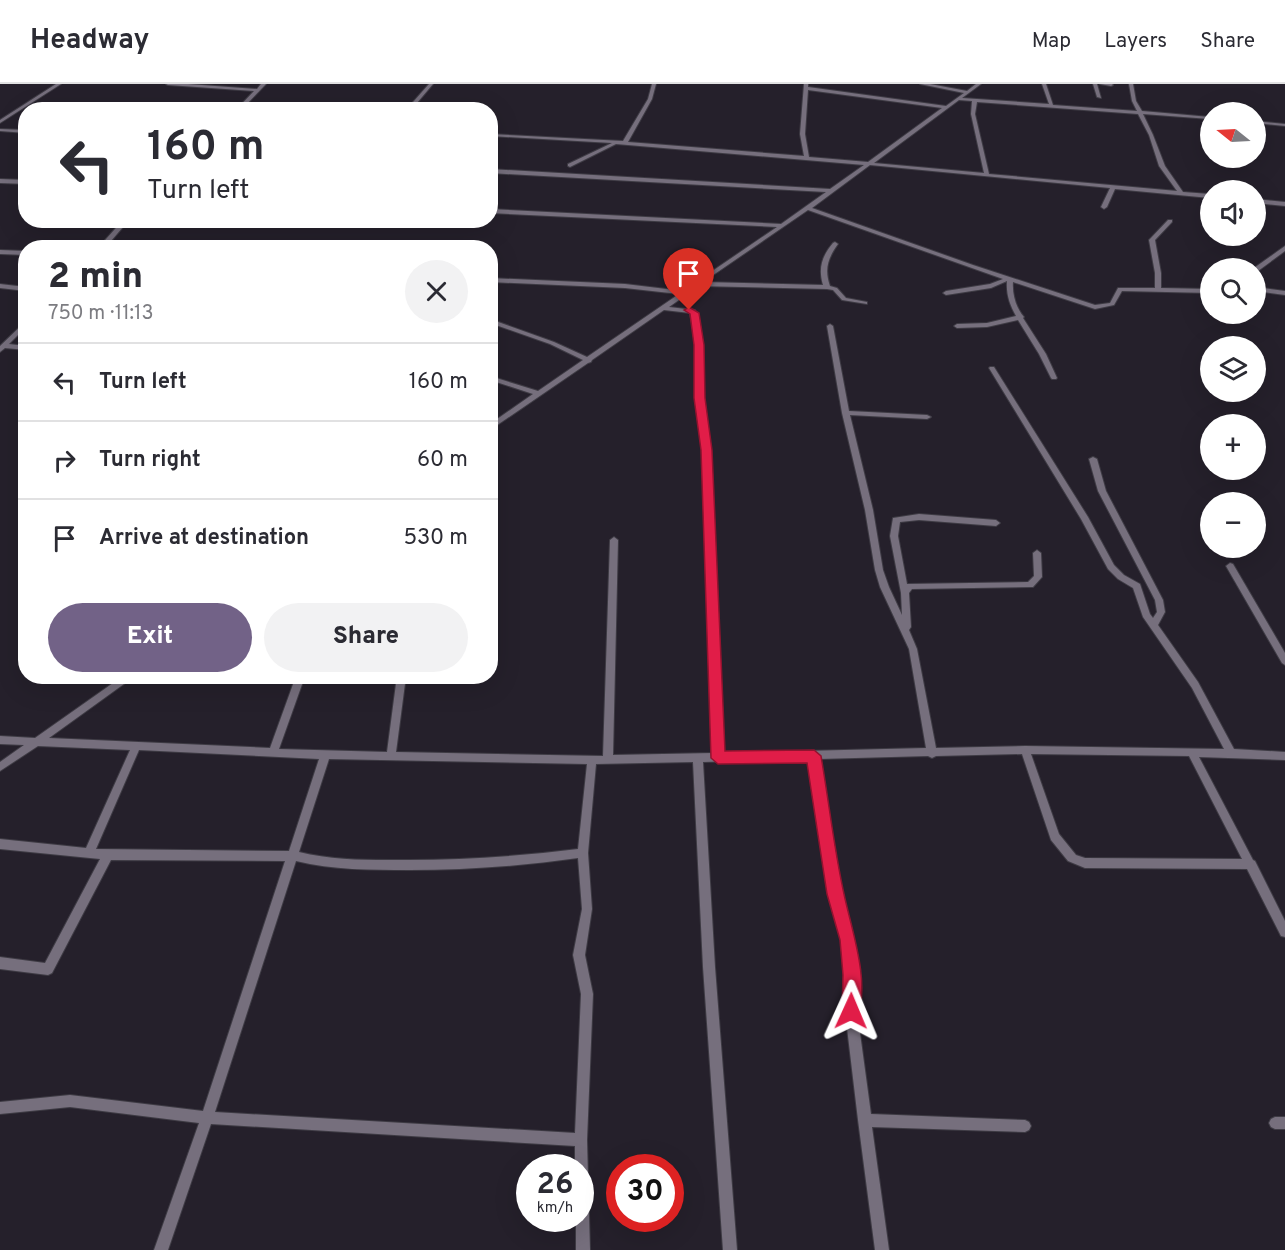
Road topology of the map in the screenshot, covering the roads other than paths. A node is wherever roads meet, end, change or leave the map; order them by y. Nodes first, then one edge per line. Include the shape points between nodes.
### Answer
1 (59, 84) edge
2 (168, 84) edge
3 (264, 84) edge
4 (431, 84) edge
5 (654, 84) edge
6 (922, 84) edge
7 (979, 84) edge
8 (1044, 84) edge
9 (1095, 84) edge
10 (1102, 84) edge
11 (1131, 84) edge
12 (1111, 85) edge
13 (806, 86) edge
14 (257, 90) junction
15 (967, 92) junction
16 (1099, 96) dead end
17 (958, 99) junction
18 (975, 100) junction
19 (31, 102) edge
20 (246, 102) edge
21 (415, 102) edge
22 (1051, 104) junction
23 (946, 107) junction
24 (18, 110) edge
25 (1139, 113) junction
26 (1200, 117) edge
27 (0, 122) edge
28 (1266, 123) edge
29 (1285, 125) edge
30 (0, 130) edge
31 (18, 131) edge
32 (498, 135) edge
33 (622, 143) junction
34 (807, 158) junction
35 (870, 164) junction
36 (570, 165) dead end
37 (498, 171) edge
38 (987, 176) junction
39 (0, 181) edge
40 (18, 182) edge
41 (1114, 186) junction
42 (830, 191) junction
43 (1181, 193) junction
44 (1200, 195) edge
45 (1266, 202) edge
46 (1285, 204) edge
47 (1104, 207) dead end
48 (807, 208) junction
49 (498, 211) edge
50 (1170, 221) dead end
51 (780, 225) junction
52 (120, 228) edge
53 (108, 240) edge
54 (835, 244) dead end
55 (1285, 248) edge
56 (0, 252) edge
57 (18, 253) edge
58 (1266, 262) edge
59 (1010, 278) junction
60 (498, 280) edge
61 (698, 284) junction
62 (0, 286) edge
63 (827, 287) junction
64 (18, 288) edge
65 (1158, 289) junction
66 (1266, 290) edge
67 (1200, 291) edge
68 (687, 292) junction
69 (946, 293) dead end
70 (1285, 293) edge
71 (865, 303) dead end
72 (665, 308) junction
73 (1021, 317) junction
74 (498, 324) edge
75 (830, 326) dead end
76 (957, 326) dead end
77 (18, 332) edge
78 (0, 338) edge
79 (11, 339) junction
80 (2, 348) edge
81 (18, 348) edge
82 (589, 361) junction
83 (992, 368) dead end
84 (1054, 378) dead end
85 (498, 381) edge
86 (539, 394) junction
87 (846, 413) junction
88 (927, 417) dead end
89 (498, 422) edge
90 (1094, 459) dead end
91 (996, 523) dead end
92 (614, 540) dead end
93 (1037, 553) dead end
94 (1230, 566) dead end
95 (904, 593) junction
96 (1153, 625) junction
97 (908, 633) junction
98 (1285, 661) edge
99 (119, 684) edge
100 (299, 684) edge
101 (401, 684) edge
102 (0, 740) edge
103 (32, 743) junction
104 (136, 747) junction
105 (1025, 750) junction
106 (273, 752) junction
107 (1192, 753) junction
108 (1231, 753) junction
109 (932, 754) junction
110 (325, 755) junction
111 (391, 755) junction
112 (814, 756) junction
113 (1285, 756) edge
114 (698, 758) junction
115 (718, 758) junction
116 (592, 760) junction
117 (608, 760) junction
118 (0, 767) edge
119 (0, 844) edge
120 (89, 853) junction
121 (583, 854) junction
122 (108, 855) junction
123 (294, 856) junction
124 (1251, 864) junction
125 (1281, 916) edge
126 (1285, 932) edge
127 (0, 963) edge
128 (0, 1108) edge
129 (207, 1118) junction
130 (864, 1120) junction
131 (1025, 1126) dead end
132 (581, 1140) junction
133 (161, 1250) edge
134 (583, 1250) edge
135 (730, 1250) edge
136 (882, 1250) edge

1 - 19 street
2 - 14 street
3 - 14 street
4 - 21 street
5 - 33 street via 650,99
6 - 15 street
7 - 15 street
8 - 22 street
9 - 16 street
10 - 12 street
11 - 25 street
13 - 23 street
13 - 34 street
14 - 20 street
15 - 17 street
17 - 18 street
17 - 23 street
18 - 22 street
18 - 38 street via 973,114
22 - 25 street
23 - 35 street
24 - 27 street
25 - 26 street
25 - 43 street via 1162,166
28 - 29 street
30 - 31 street
32 - 33 street
33 - 34 street
33 - 36 street
34 - 35 street
35 - 38 street
35 - 42 street
37 - 42 street
38 - 41 street
39 - 40 street
41 - 43 street
41 - 47 street
42 - 48 street
43 - 44 street
45 - 46 street
48 - 51 street
48 - 59 street
49 - 51 street
50 - 65 street via 1152,240
51 - 61 street
52 - 53 street
54 - 63 street via 823,264
55 - 58 street
56 - 57 street
59 - 65 street via 1095,307 1112,304 1120,289
59 - 69 street via 991,286
59 - 73 street via 1009,295
60 - 68 street
61 - 63 street
61 - 68 street
62 - 64 street
63 - 71 street via 844,299
65 - 67 street
66 - 70 street
68 - 72 street
72 - 82 street
72 - 115 street via 693,311 699,345
73 - 76 street via 987,325
73 - 84 street
74 - 82 street
75 - 87 street
77 - 79 street
78 - 79 street
79 - 80 street
80 - 81 street
82 - 86 street
83 - 96 street via 1111,567 1137,586 1142,608
85 - 86 street
86 - 89 street
87 - 88 street
87 - 97 street via 870,512 880,576
90 - 96 street via 1102,491 1159,600 1161,612
91 - 95 street via 919,517 896,520 894,536
92 - 117 street
93 - 95 street via 1038,577 1030,585 928,584 910,586
94 - 98 street
95 - 97 street
96 - 108 street via 1195,685
97 - 109 street
99 - 103 street
100 - 106 street
101 - 111 street
102 - 103 street
103 - 104 street
103 - 118 street
104 - 106 street
104 - 120 street
105 - 107 street
105 - 109 street
105 - 124 street via 1055,837 1072,858 1085,863
106 - 110 street
107 - 108 street
107 - 124 street
108 - 113 street
109 - 112 street
110 - 111 street
110 - 123 street
111 - 116 street
112 - 115 street
112 - 130 street via 836,894 848,940 851,1011
114 - 115 street
114 - 117 street
114 - 135 street
116 - 117 street
116 - 121 street
119 - 120 street
120 - 122 street
121 - 123 street via 463,864 368,866 322,864
121 - 132 street via 586,909 579,955 587,994
122 - 123 street
122 - 127 street via 48,969
123 - 129 street
124 - 125 street
125 - 126 street
128 - 129 street via 70,1101
129 - 132 street
129 - 133 street
130 - 131 street
130 - 136 street
132 - 134 street

